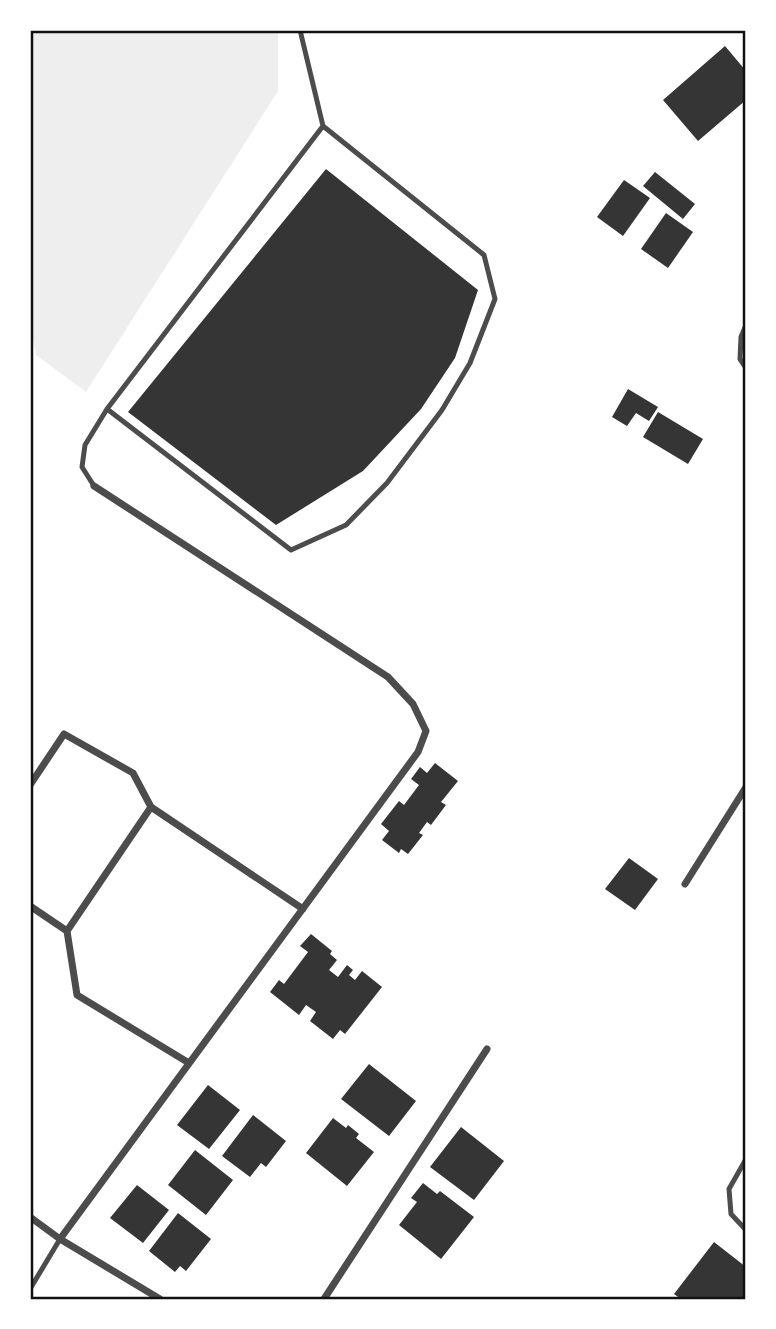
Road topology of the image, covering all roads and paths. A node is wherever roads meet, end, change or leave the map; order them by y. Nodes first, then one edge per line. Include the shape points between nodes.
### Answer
1 (300, 30) edge
2 (323, 126) junction
3 (746, 326) edge
4 (746, 368) edge
5 (107, 409) junction
6 (94, 486) joint
7 (30, 785) edge
8 (746, 787) edge
9 (151, 807) junction
10 (685, 884) dead end
11 (30, 906) edge
12 (303, 909) junction
13 (67, 931) junction
14 (487, 1049) dead end
15 (190, 1063) junction
16 (746, 1159) edge
17 (30, 1217) edge
18 (746, 1230) edge
19 (60, 1239) junction
20 (30, 1289) edge
21 (160, 1299) edge
22 (324, 1299) edge

1 - 2 lane
2 - 5 lane
2 - 5 lane via 484,255 495,299 470,363 442,410 387,483 346,525 291,550
3 - 4 lane via 740,359
5 - 6 lane via 85,445 82,467
6 - 12 street via 388,677 413,704 426,731 418,752
7 - 9 street via 64,734 133,773
8 - 10 street
9 - 12 street
9 - 13 street
11 - 13 street
12 - 15 street
13 - 15 street via 77,995
14 - 22 street
15 - 19 street
16 - 18 lane via 729,1189 731,1214
17 - 19 street
19 - 20 lane
19 - 21 street

